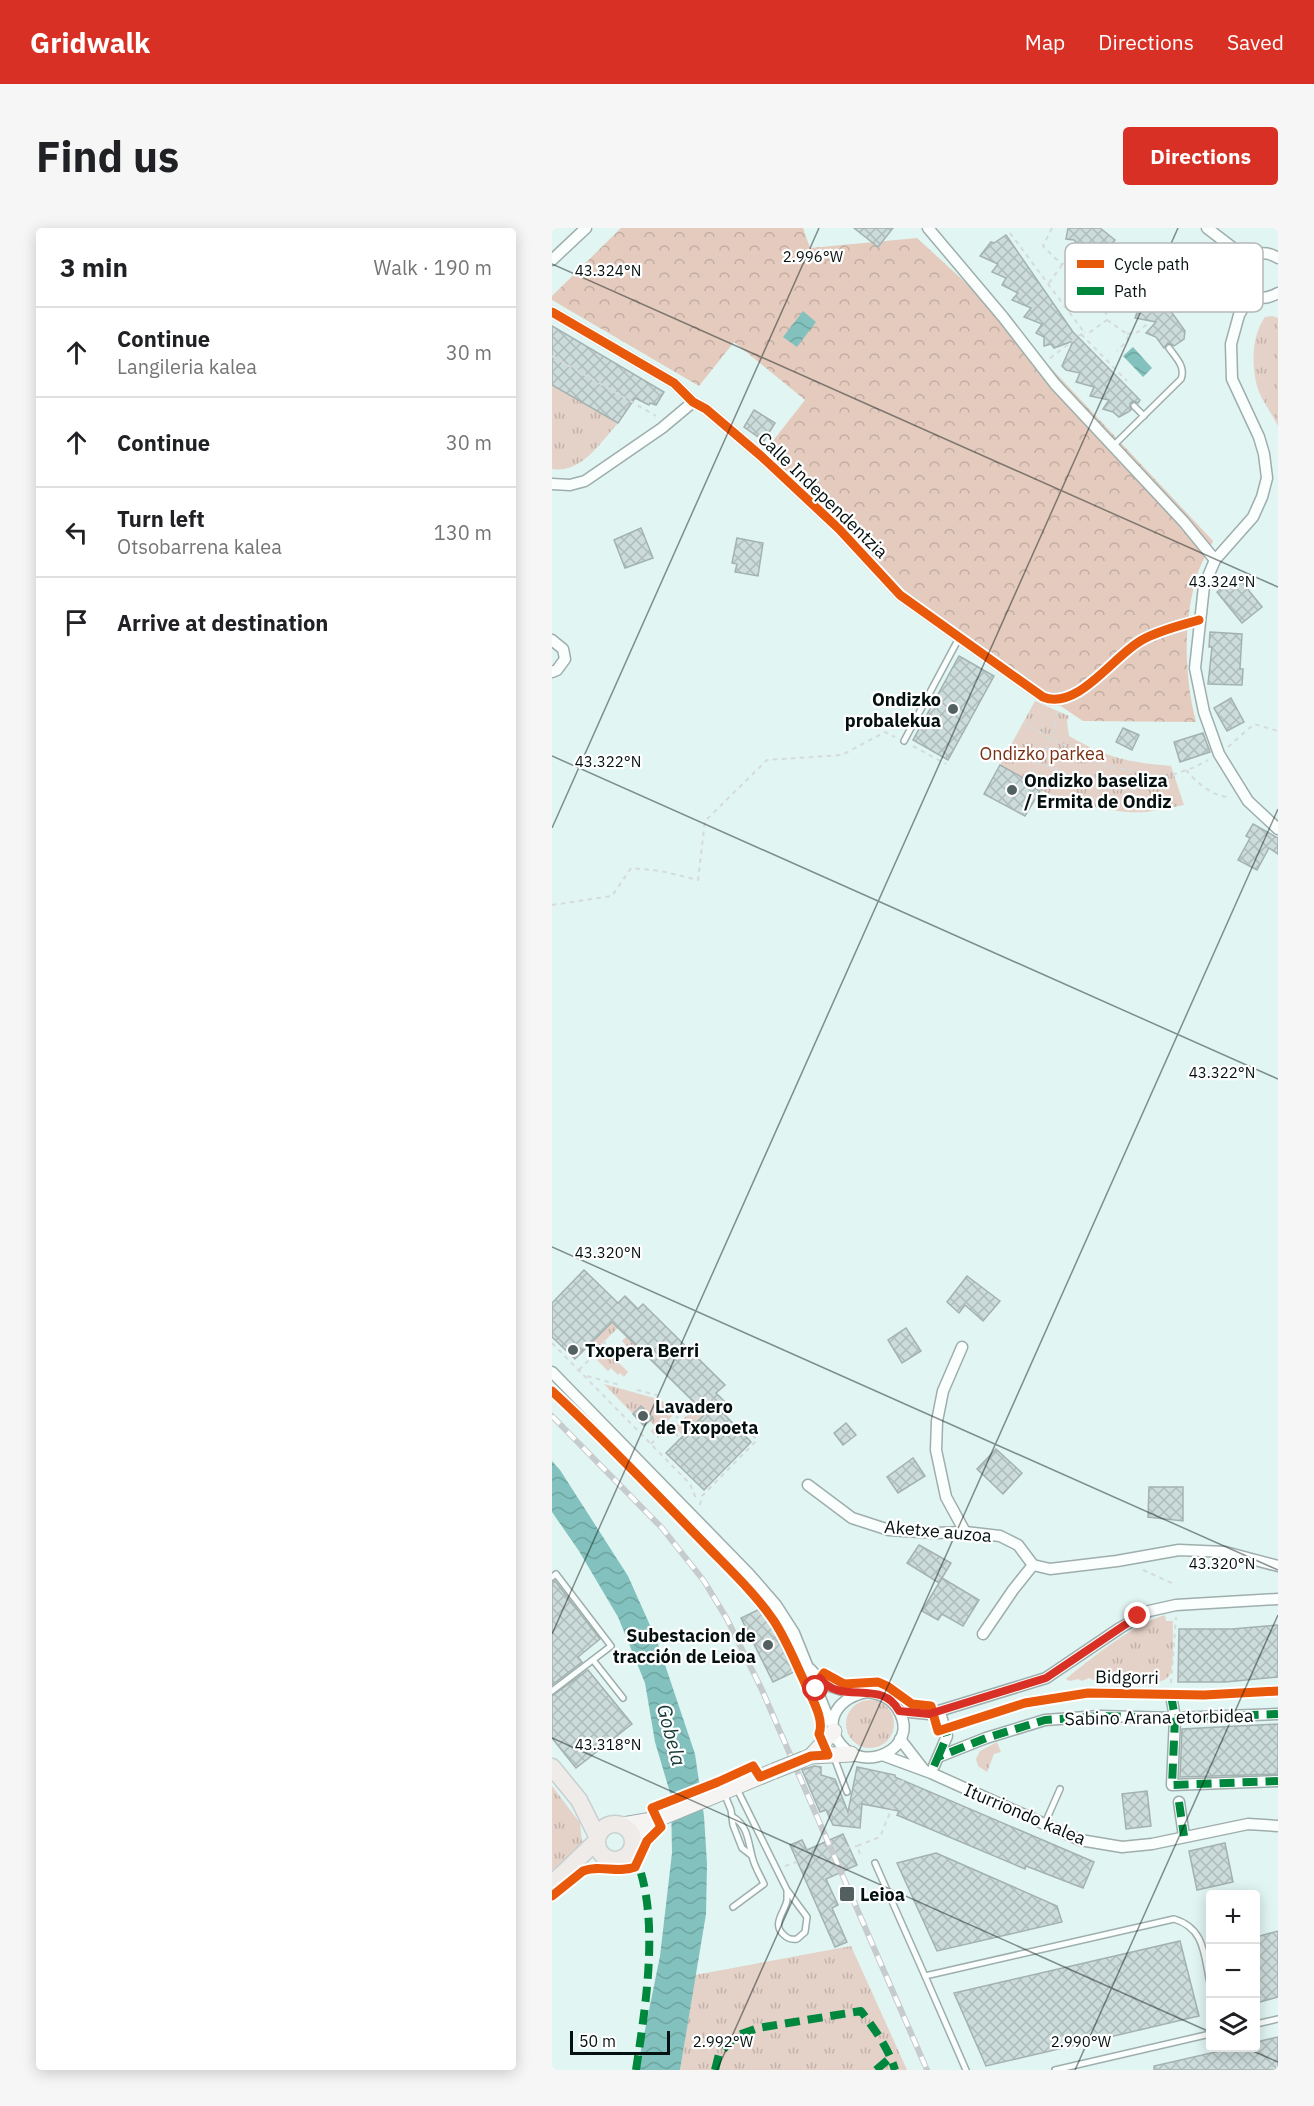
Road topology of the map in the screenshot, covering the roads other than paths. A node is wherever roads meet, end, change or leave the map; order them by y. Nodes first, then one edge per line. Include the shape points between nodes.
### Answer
1 (586, 228) edge
2 (928, 228) edge
3 (1207, 228) edge
4 (1227, 243) edge
5 (552, 260) edge
6 (1278, 293) edge
7 (1263, 297) edge
8 (552, 312) edge
9 (1241, 312) edge
10 (1169, 348) dead end
11 (693, 402) junction
12 (1134, 406) dead end
13 (1144, 416) junction
14 (1113, 446) junction
15 (552, 484) edge
16 (1215, 560) junction
17 (1198, 620) junction
18 (959, 638) junction
19 (552, 640) edge
20 (552, 672) edge
21 (904, 741) road end
22 (1278, 829) edge
23 (962, 1347) dead end
24 (552, 1372) edge
25 (808, 1485) dead end
26 (965, 1532) junction
27 (1033, 1565) junction
28 (1278, 1566) edge
29 (552, 1577) edge
30 (1278, 1599) edge
31 (983, 1634) dead end
32 (593, 1660) junction
33 (809, 1668) junction
34 (552, 1691) edge
35 (855, 1694) junction
36 (1170, 1695) road end
37 (623, 1698) dead end
38 (899, 1711) junction
39 (1278, 1714) edge
40 (941, 1716) dead end
41 (1175, 1718) junction
42 (833, 1727) junction
43 (900, 1739) junction
44 (851, 1754) junction
45 (833, 1755) junction
46 (882, 1755) junction
47 (808, 1757) junction
48 (932, 1764) junction
49 (552, 1767) edge
50 (1278, 1781) edge
51 (1060, 1789) dead end
52 (730, 1790) junction
53 (847, 1792) dead end
54 (579, 1800) junction
55 (1179, 1802) dead end
56 (650, 1821) junction
57 (620, 1825) junction
58 (1044, 1825) junction
59 (1278, 1826) edge
60 (1184, 1836) junction
61 (633, 1840) junction
62 (599, 1845) junction
63 (875, 1863) dead end
64 (552, 1883) edge
65 (787, 1890) junction
66 (733, 1907) dead end
67 (1206, 1966) edge
68 (925, 1976) junction
69 (1278, 2019) edge
70 (1260, 2023) edge
71 (1206, 2035) edge
72 (966, 2070) edge
73 (1055, 2070) edge

1 - 5 street
2 - 14 street via 1055,384
3 - 4 street
6 - 7 street
8 - 11 street, Calle Independentzia via 674,383
9 - 16 street via 1231,344 1232,379 1259,437 1267,478 1253,517
10 - 13 lane via 1184,372
11 - 15 street via 585,481
11 - 18 street, Calle Independentzia via 761,456 839,529 900,595
12 - 13 lane
13 - 14 lane
14 - 16 street
16 - 17 street via 1203,586
17 - 18 street, Calle Independentzia via 1139,641 1081,691 1063,698 1043,697
17 - 22 street via 1195,668 1204,712 1219,754 1248,801
18 - 21 lane
19 - 20 street via 563,649 565,659
23 - 26 street via 943,1391 936,1450 946,1497
24 - 33 street via 695,1511 776,1605
25 - 26 street, Aketxe auzoa via 852,1518 889,1530
26 - 27 street, Aketxe auzoa via 1000,1536 1018,1545
27 - 28 street via 1050,1569 1179,1550 1225,1552
27 - 31 street
29 - 32 lane via 556,1574 611,1646
30 - 38 street via 1176,1605 1149,1611 1046,1678 929,1714
32 - 34 lane
32 - 37 lane
33 - 35 street via 824,1684
33 - 42 street
35 - 38 street via 878,1693
35 - 42 street via 838,1707
36 - 41 street
38 - 43 street via 904,1726
39 - 41 street, Sabino Arana etorbidea
40 - 48 street via 947,1736
41 - 48 street, Sabino Arana etorbidea via 1100,1716 1045,1720 986,1738
41 - 50 street via 1172,1785
42 - 44 street via 843,1748
42 - 47 street
43 - 46 street
43 - 48 street
44 - 45 street
44 - 46 street via 872,1758
45 - 47 street
45 - 53 lane
46 - 48 street, Iturriondo kalea
47 - 52 street, bridge
48 - 58 street, Iturriondo kalea
49 - 54 main road
51 - 58 lane
52 - 56 street
52 - 65 lane
52 - 66 lane via 732,1825 764,1884
54 - 57 main road
54 - 62 main road
55 - 60 street
56 - 57 street
56 - 61 street
57 - 61 main road via 632,1834
57 - 62 main road via 605,1826
58 - 60 street, Iturriondo kalea via 1080,1840 1122,1847
59 - 60 street, Iturriondo kalea via 1248,1824
61 - 62 main road via 626,1857 615,1860
62 - 64 main road via 584,1852
63 - 68 lane
65 - 65 lane via 778,1924 791,1940 805,1932 807,1917
67 - 68 lane via 1199,1936 1192,1927 1174,1919
68 - 72 lane
69 - 70 lane
71 - 73 lane

